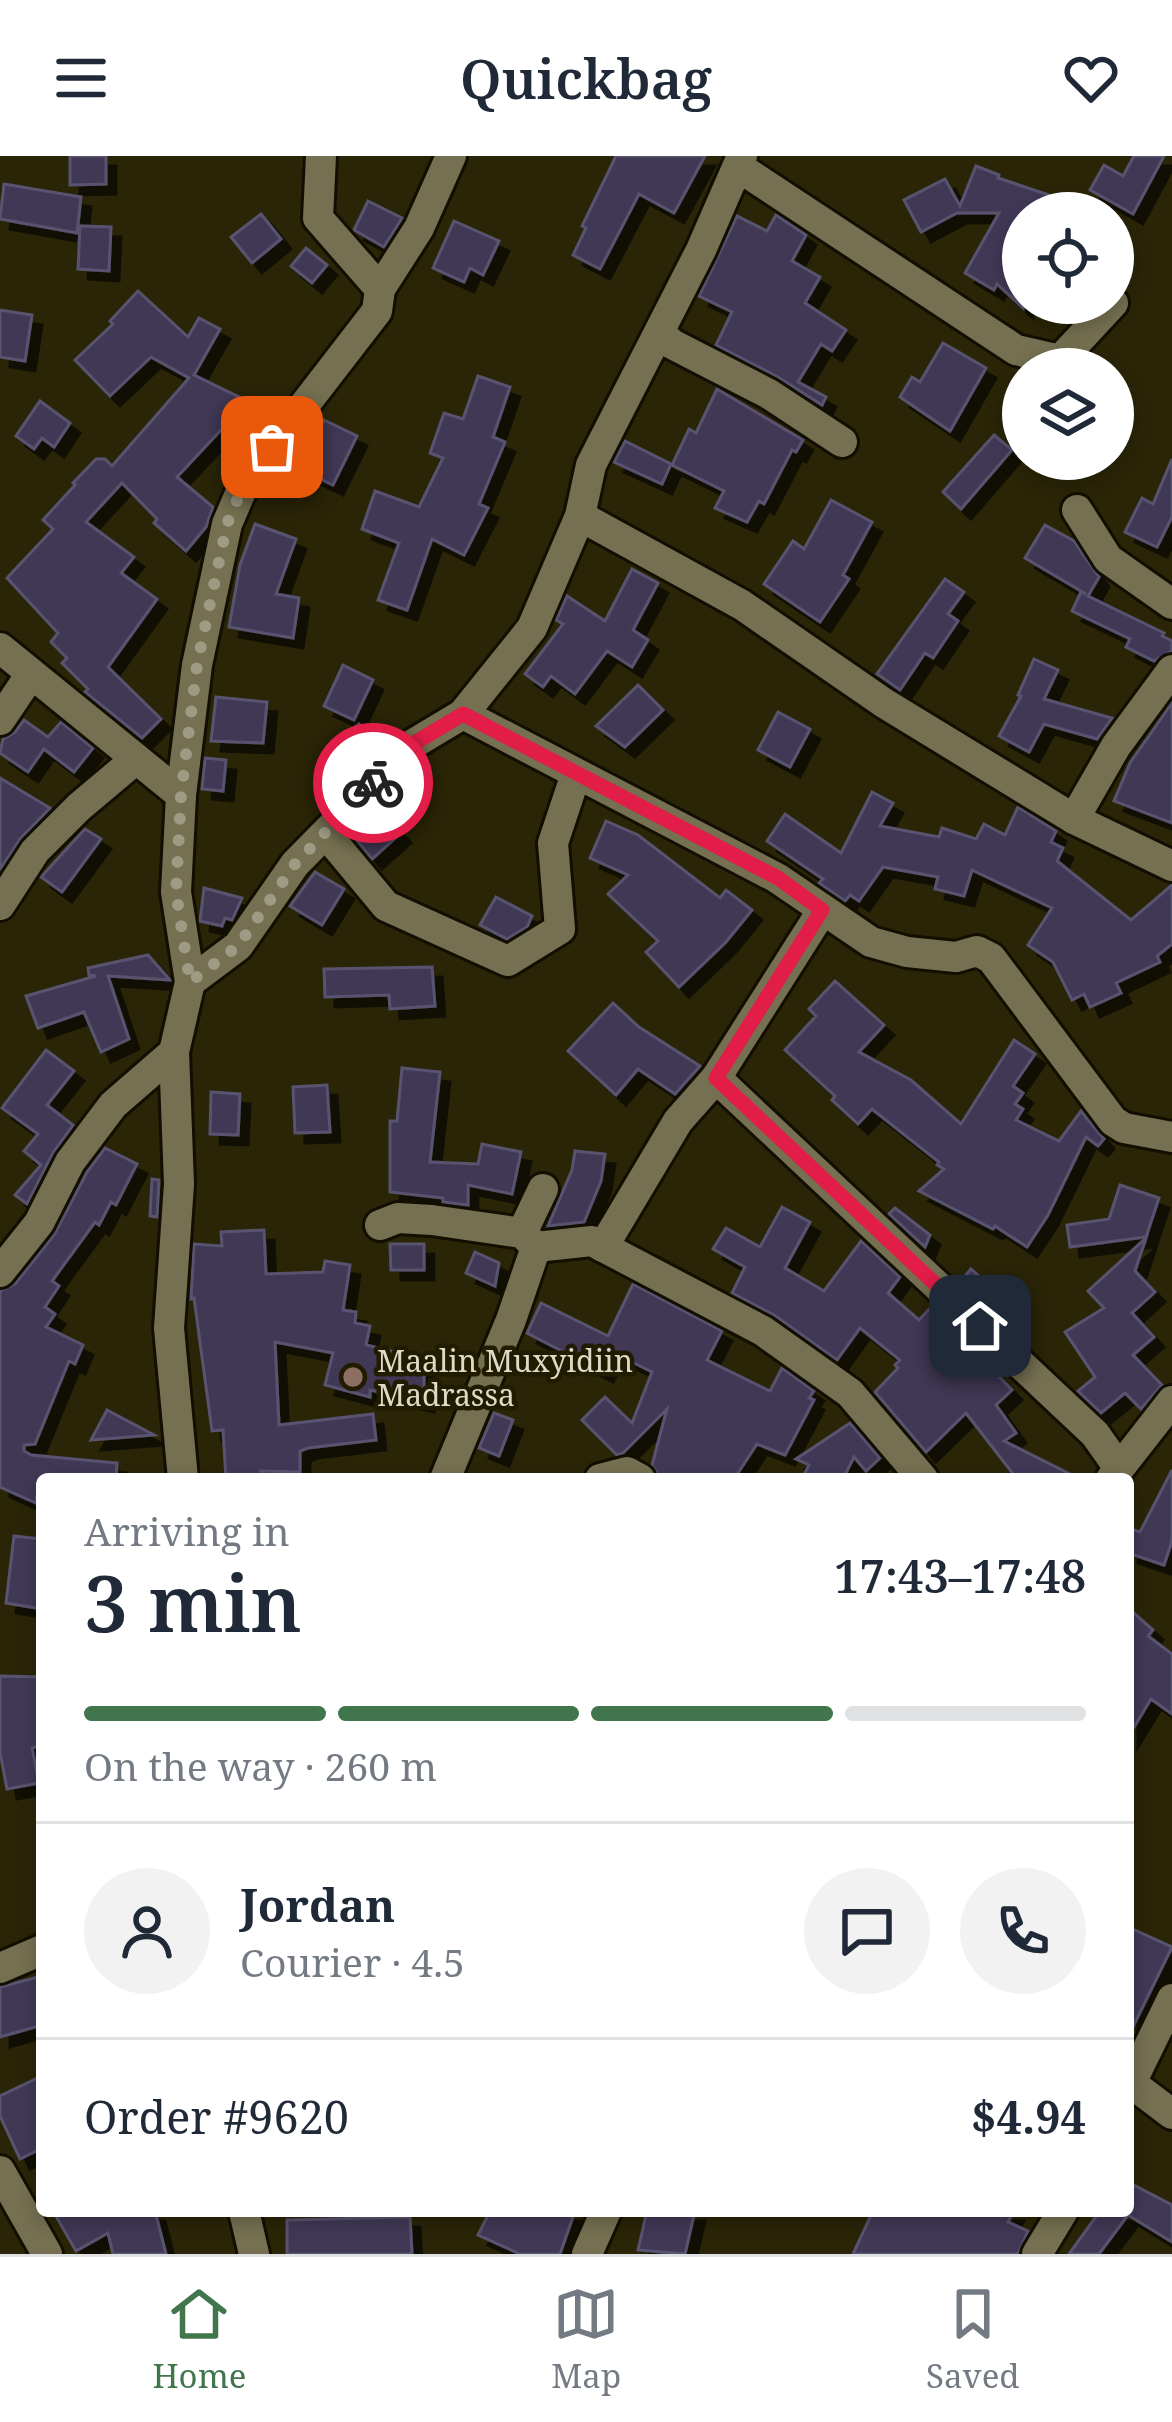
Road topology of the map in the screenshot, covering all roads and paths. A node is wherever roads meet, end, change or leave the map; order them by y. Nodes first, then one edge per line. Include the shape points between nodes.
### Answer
1 (321, 156) edge
2 (451, 156) edge
3 (741, 162) edge
4 (380, 289) junction
5 (1093, 324) edge
6 (659, 333) junction
7 (842, 442) dead end
8 (1077, 510) dead end
9 (580, 516) junction
10 (1172, 604) edge
11 (0, 647) edge
12 (1172, 670) edge
13 (31, 674) junction
14 (463, 714) junction
15 (0, 720) edge
16 (136, 759) junction
17 (576, 774) junction
18 (181, 795) junction
19 (1074, 819) junction
20 (327, 835) junction
21 (1172, 866) edge
22 (0, 905) edge
23 (822, 910) junction
24 (190, 982) junction
25 (174, 1052) junction
26 (716, 1078) junction
27 (1172, 1137) edge
28 (543, 1189) dead end
29 (380, 1225) dead end
30 (529, 1240) junction
31 (603, 1247) junction
32 (0, 1272) edge
33 (1172, 1401) edge
34 (182, 1473) edge
35 (447, 1473) edge
36 (918, 1473) edge
37 (1115, 1473) edge
38 (36, 1953) edge
39 (0, 1968) edge
40 (1172, 1999) edge
41 (1134, 2078) edge
42 (1134, 2089) edge
43 (1172, 2114) edge
44 (0, 2171) edge
45 (245, 2217) edge
46 (603, 2217) edge
47 (1059, 2217) edge
48 (47, 2254) edge
49 (254, 2254) edge
50 (587, 2254) edge
51 (1037, 2254) edge

1 - 4 street via 318,218
2 - 4 street
3 - 5 street via 1016,350 1060,360
3 - 6 street
4 - 18 street via 376,311 245,482 227,524
6 - 7 street
6 - 9 street via 592,465
8 - 10 street via 1108,559
9 - 14 street via 532,628
9 - 19 street via 742,605
11 - 13 street
12 - 19 street
13 - 15 street
13 - 16 street
14 - 17 street
14 - 20 street via 413,744
16 - 18 street
16 - 22 street via 35,851
17 - 20 street via 553,843 560,929 508,961 386,906
17 - 23 street via 778,878
18 - 24 street via 176,892
19 - 21 street
20 - 24 street via 295,864 238,946
23 - 26 street
23 - 27 street via 871,942 991,958 1113,1120
24 - 25 street
25 - 32 street via 113,1105
25 - 34 street via 179,1184 169,1328
26 - 31 street via 678,1121
26 - 37 street via 1095,1434
28 - 30 street
29 - 30 street via 432,1220
30 - 31 street
30 - 35 street via 511,1320
31 - 36 street via 763,1331 850,1393
33 - 37 street
38 - 39 street
40 - 41 street
42 - 43 street
44 - 48 street
45 - 49 street
46 - 50 street
47 - 51 street

